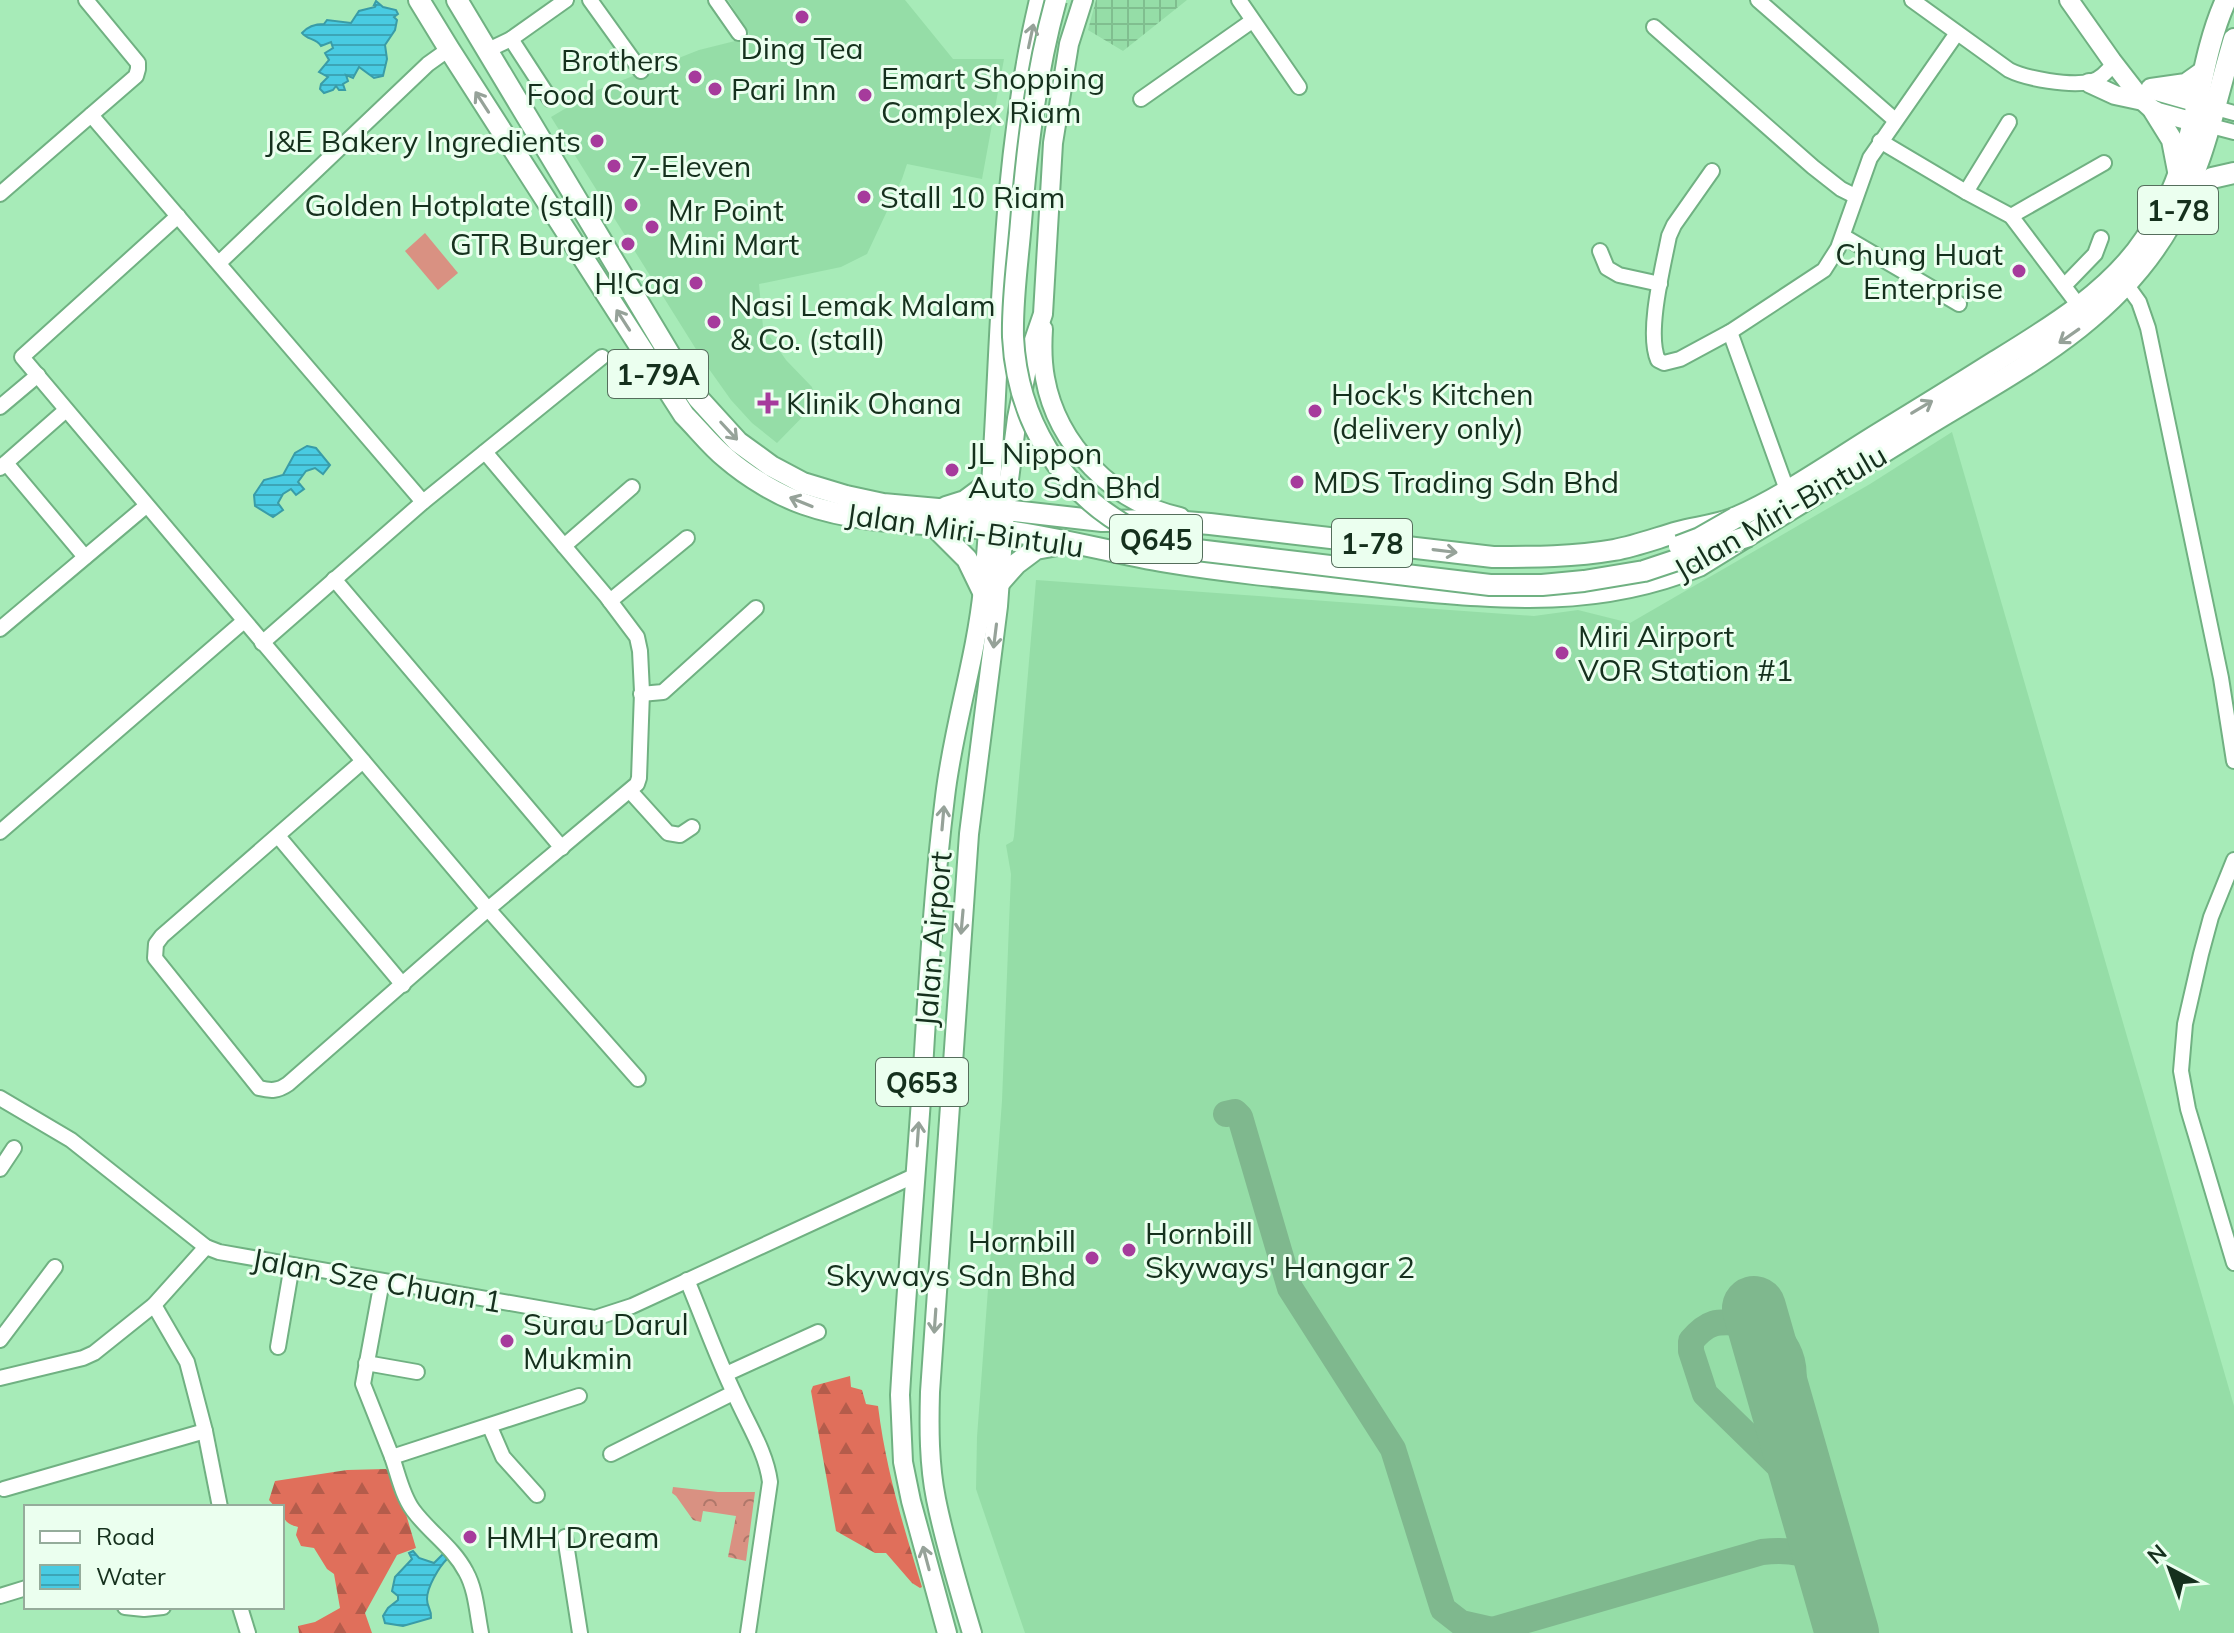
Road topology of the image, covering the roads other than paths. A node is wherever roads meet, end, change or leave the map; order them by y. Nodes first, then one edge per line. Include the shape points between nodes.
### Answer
1 (86, 0) edge
2 (419, 0) edge
3 (566, 0) edge
4 (590, 0) edge
5 (716, 0) edge
6 (1039, 0) edge
7 (1056, 0) edge
8 (1070, 0) edge
9 (1083, 0) edge
10 (1239, 0) edge
11 (1758, 0) edge
12 (1912, 0) edge
13 (2069, 0) edge
14 (2226, 0) edge
15 (460, 6) edge
16 (1252, 21) junction
17 (1654, 27) dead end
18 (739, 33) dead end
19 (1957, 33) junction
20 (511, 39) junction
21 (2234, 39) edge
22 (449, 49) junction
23 (491, 54) junction
24 (2114, 63) junction
25 (641, 71) dead end
26 (2213, 76) junction
27 (2089, 83) junction
28 (1299, 87) dead end
29 (2145, 96) junction
30 (550, 99) dead end
31 (1141, 99) dead end
32 (2214, 113) edge
33 (91, 115) junction
34 (1895, 120) junction
35 (2009, 122) dead end
36 (2234, 132) edge
37 (1880, 141) junction
38 (2104, 163) dead end
39 (1712, 171) dead end
40 (2234, 173) edge
41 (2178, 175) junction
42 (1966, 192) junction
43 (0, 194) edge
44 (1855, 196) junction
45 (2182, 203) junction
46 (178, 216) junction
47 (2011, 216) junction
48 (1843, 236) junction
49 (2101, 238) dead end
50 (1600, 251) dead end
51 (219, 263) junction
52 (2122, 279) junction
53 (1660, 284) junction
54 (2064, 286) junction
55 (1959, 304) dead end
56 (2079, 306) junction
57 (1043, 314) junction
58 (1730, 332) junction
59 (602, 357) dead end
60 (38, 375) junction
61 (0, 407) edge
62 (66, 410) junction
63 (485, 452) junction
64 (3, 466) edge
65 (992, 481) junction
66 (632, 487) dead end
67 (1787, 490) junction
68 (423, 502) junction
69 (146, 506) junction
70 (935, 517) junction
71 (1735, 518) junction
72 (997, 520) junction
73 (1210, 524) junction
74 (1749, 536) junction
75 (687, 538) dead end
76 (1069, 544) junction
77 (564, 546) junction
78 (85, 557) junction
79 (334, 579) junction
80 (992, 587) junction
81 (610, 601) junction
82 (756, 608) dead end
83 (244, 621) junction
84 (0, 629) edge
85 (262, 643) junction
86 (641, 694) junction
87 (363, 761) junction
88 (2234, 761) edge
89 (630, 791) junction
90 (692, 827) dead end
91 (0, 832) edge
92 (278, 836) junction
93 (562, 848) junction
94 (2234, 860) edge
95 (488, 909) junction
96 (403, 985) junction
97 (638, 1079) dead end
98 (0, 1098) edge
99 (947, 1145) junction
100 (14, 1148) dead end
101 (0, 1169) edge
102 (916, 1175) junction
103 (206, 1247) junction
104 (2234, 1263) edge
105 (292, 1265) junction
106 (55, 1267) dead end
107 (687, 1280) junction
108 (382, 1281) junction
109 (154, 1305) junction
110 (818, 1332) dead end
111 (0, 1340) edge
112 (278, 1347) dead end
113 (366, 1363) junction
114 (417, 1372) dead end
115 (726, 1374) junction
116 (0, 1378) edge
117 (733, 1393) junction
118 (579, 1396) dead end
119 (490, 1427) junction
120 (205, 1431) junction
121 (611, 1454) dead end
122 (392, 1457) junction
123 (4, 1489) dead end
124 (537, 1495) dead end
125 (220, 1505) edge
126 (565, 1537) dead end
127 (24, 1589) edge
128 (0, 1596) edge
129 (241, 1609) edge
130 (248, 1633) edge
131 (481, 1633) edge
132 (580, 1633) edge
133 (748, 1633) edge
134 (947, 1633) edge
135 (972, 1633) edge

1 - 33 street via 138,63 136,76
2 - 22 highway, Jalan Miri-Bintulu / 1-79A
3 - 20 street
4 - 25 street
5 - 18 street
65 -> 6 main road via 1004,250 1023,75
7 - 74 highway, Q645, bridge via 1026,169 1013,336 1024,397 1042,442 1062,472 1096,506 1133,530 1197,550 1490,585 1556,584 1644,571
8 - 71 highway, Q645, bridge via 1045,108 1026,356 1037,406 1053,439 1075,471 1110,502 1153,526 1188,537 1525,575 1622,564 1700,538
9 - 57 main road via 1069,44 1053,143
10 - 16 street
11 - 34 street
12 - 19 street
13 - 24 main road
14 - 26 highway, Jalan Miri-Bintulu / 1-78
15 - 22 highway via 466,28
15 - 23 highway, Jalan Miri-Bintulu
16 - 28 street
16 - 31 street
17 - 44 street via 1813,167
19 - 27 street via 2023,77
19 - 34 street
20 - 23 street
20 - 30 street
21 - 26 highway, Jalan Miri-Bintulu / 1-78
22 - 23 highway
22 - 51 street
70 -> 22 highway, Jalan Miri-Bintulu / 1-79A via 845,516 802,504 726,458 684,415
23 -> 70 highway, Jalan Miri-Bintulu via 676,365 738,442 803,483
24 - 27 street
24 - 29 main road
26 - 29 highway
26 - 32 highway, Jalan Miri-Bintulu / 1-78
26 - 32 highway via 2226,92
27 - 29 main road via 2115,95
29 - 32 main road
29 - 41 highway via 2172,140
32 - 36 street
32 - 41 highway, Jalan Miri-Bintulu / 1-78
32 - 45 highway, Jalan Miri-Bintulu / 1-78
33 - 43 street
33 - 46 street
34 - 37 street
35 - 42 street
37 - 42 street
37 - 44 street
38 - 47 street
39 - 53 street via 1674,225
40 - 45 highway via 2212,178
41 - 52 highway, Jalan Miri-Bintulu / 1-78
42 - 47 street
44 - 48 street
45 - 52 highway, Jalan Miri-Bintulu / 1-78 via 2156,247
46 - 51 street
46 - 60 street via 22,357
47 - 54 street
48 - 55 street
48 - 58 street via 1824,270
49 - 54 street via 2095,254
50 - 53 street via 1607,268 1619,275
51 - 68 street
52 - 56 highway, Jalan Miri-Bintulu / 1-78
52 -> 74 highway, Jalan Miri-Bintulu / 1-78 via 2072,335
52 - 88 street via 2139,302 2148,328
53 - 58 street via 1654,342 1658,360 1673,362
54 - 56 street
67 -> 56 highway, Jalan Miri-Bintulu / 1-78
57 - 72 main road via 1031,349
57 - 73 main road via 1044,376 1050,400 1076,449 1100,476 1133,499 1168,515
58 - 67 street
59 - 63 street
60 - 61 street
60 - 62 street
62 - 64 street
62 - 69 street
63 - 68 street
63 - 77 street
64 - 78 street
65 - 70 highway
65 - 72 main road
66 - 77 street
67 - 71 highway, Jalan Miri-Bintulu / 1-78
68 - 79 street
69 - 78 street
69 - 83 street
70 - 72 highway, Jalan Miri-Bintulu / 1-79A
70 - 80 highway
73 -> 71 highway, Jalan Miri-Bintulu / 1-78 via 1493,557 1540,557 1618,549
72 - 73 highway, Jalan Miri-Bintulu / 1-78
72 - 76 highway, Jalan Miri-Bintulu / 1-78
72 - 80 main road, Jalan Airport / Q653
74 - 76 highway, Jalan Miri-Bintulu / 1-78 via 1671,578 1596,595 1555,598 1321,581
75 - 81 street
76 - 80 highway via 1036,549
77 - 81 street
78 - 84 street
79 - 85 street
79 - 93 street
80 -> 99 main road, Jalan Airport / Q653
102 -> 80 main road, Jalan Airport / Q653 via 945,794
81 - 86 street via 637,637
82 - 86 street via 663,692
83 - 85 street
83 - 91 street
85 - 87 street
86 - 89 street via 639,778
87 - 92 street
87 - 95 street
89 - 90 street via 668,833 680,835
89 - 93 street
92 - 96 street
92 - 96 street via 156,944 155,958 259,1088 280,1090
93 - 95 street
94 - 104 street via 2201,954 2181,1071
95 - 96 street
95 - 97 street
98 - 103 street, Jalan Sze Chuan 1 via 71,1140
99 - 102 main road via 936,1165
99 -> 135 main road, Jalan Airport / Q653 via 929,1436 936,1498
100 - 101 street
102 - 107 street, Jalan Sze Chuan 1
134 -> 102 main road, Jalan Airport / Q653 via 911,1501 900,1424
103 - 105 street, Jalan Sze Chuan 1
103 - 109 street
105 - 108 street, Jalan Sze Chuan 1
105 - 112 street
106 - 111 street
107 - 108 street, Jalan Sze Chuan 1 via 595,1318
107 - 115 street
108 - 113 street
109 - 116 street via 94,1353
109 - 120 street via 187,1362
110 - 115 street
113 - 114 street
113 - 122 street via 363,1384
115 - 117 street
117 - 121 street
117 - 133 street via 763,1454 770,1482
118 - 119 street
119 - 122 street
119 - 124 street via 503,1457
120 - 123 street
120 - 125 street
122 - 131 street via 412,1509 467,1572
126 - 132 street
127 - 128 street
129 - 130 street

